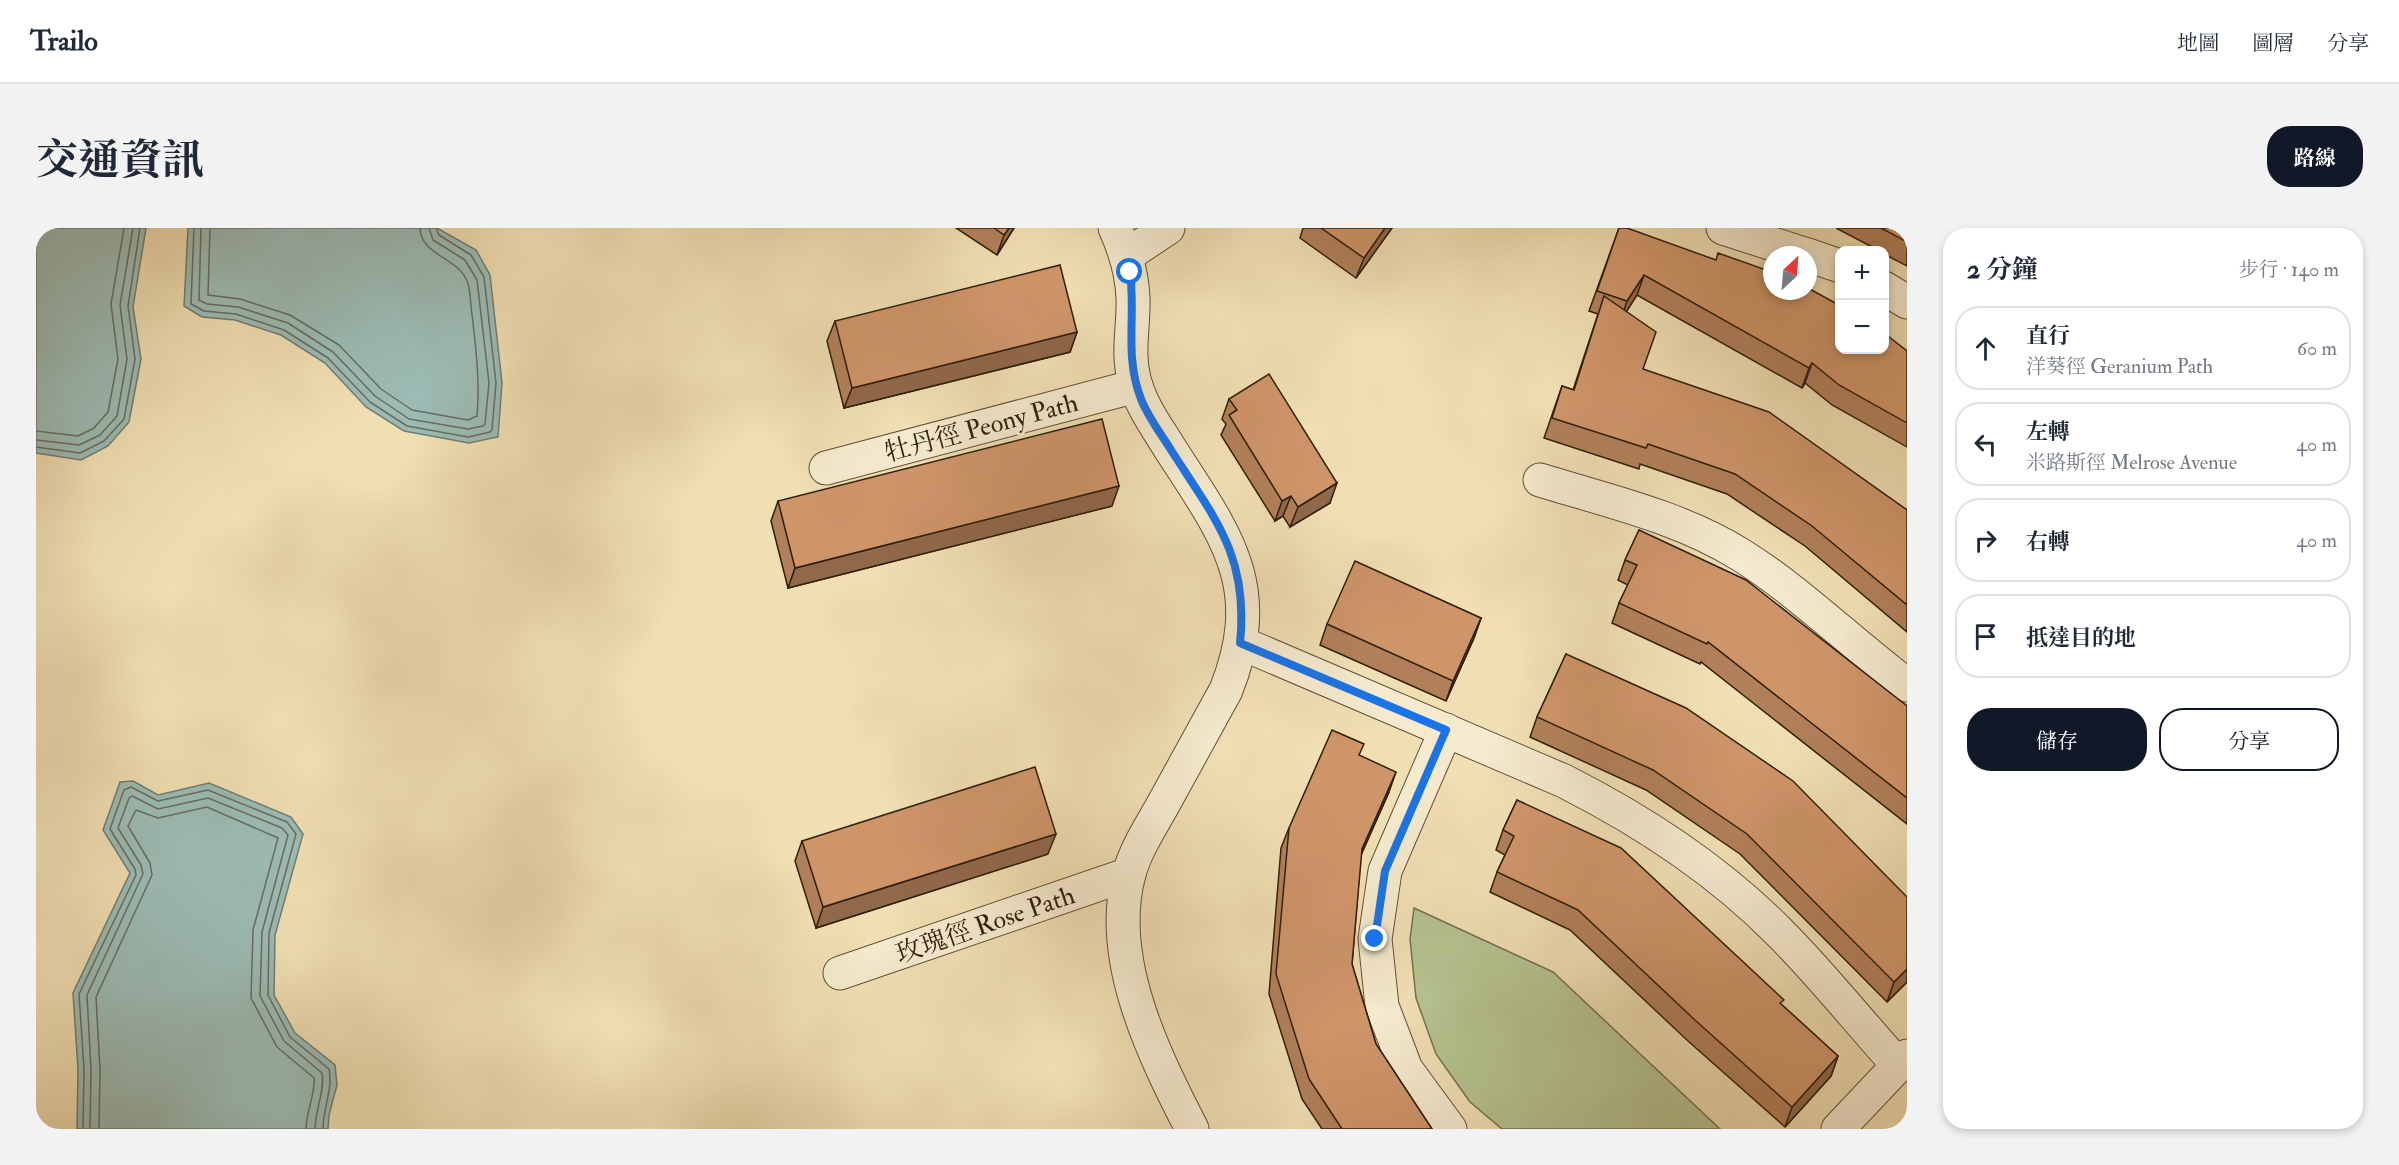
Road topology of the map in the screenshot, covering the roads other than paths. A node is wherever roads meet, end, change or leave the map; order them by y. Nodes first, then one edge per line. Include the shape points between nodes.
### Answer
1 (1168, 228) edge
2 (1722, 228) edge
3 (1121, 242) edge
4 (1779, 246) edge
5 (1817, 258) edge
6 (1835, 265) edge
7 (1889, 291) edge
8 (1907, 302) edge
9 (1136, 386) junction
10 (826, 468) dead end
11 (1540, 480) dead end
12 (1240, 643) junction
13 (1907, 685) edge
14 (1446, 730) junction
15 (1129, 874) junction
16 (840, 973) dead end
17 (1903, 1061) edge
18 (1192, 1129) edge
19 (1450, 1129) edge
20 (1838, 1129) edge

1 - 3 street
2 - 4 street
3 - 9 street via 1133,298 1130,351
5 - 6 street
7 - 8 street
9 - 10 street, 牡丹徑 Peony Path
9 - 12 street via 1154,423 1225,536 1241,589
11 - 13 street via 1670,520 1732,550
12 - 14 street
12 - 15 street via 1226,690 1140,846
14 - 17 street via 1614,807 1704,866 1780,933
14 - 19 street via 1385,871 1375,939 1382,1006 1406,1069
15 - 16 street, 玫瑰徑 Rose Path
15 - 18 street via 1123,905 1127,966 1160,1063
17 - 20 street

